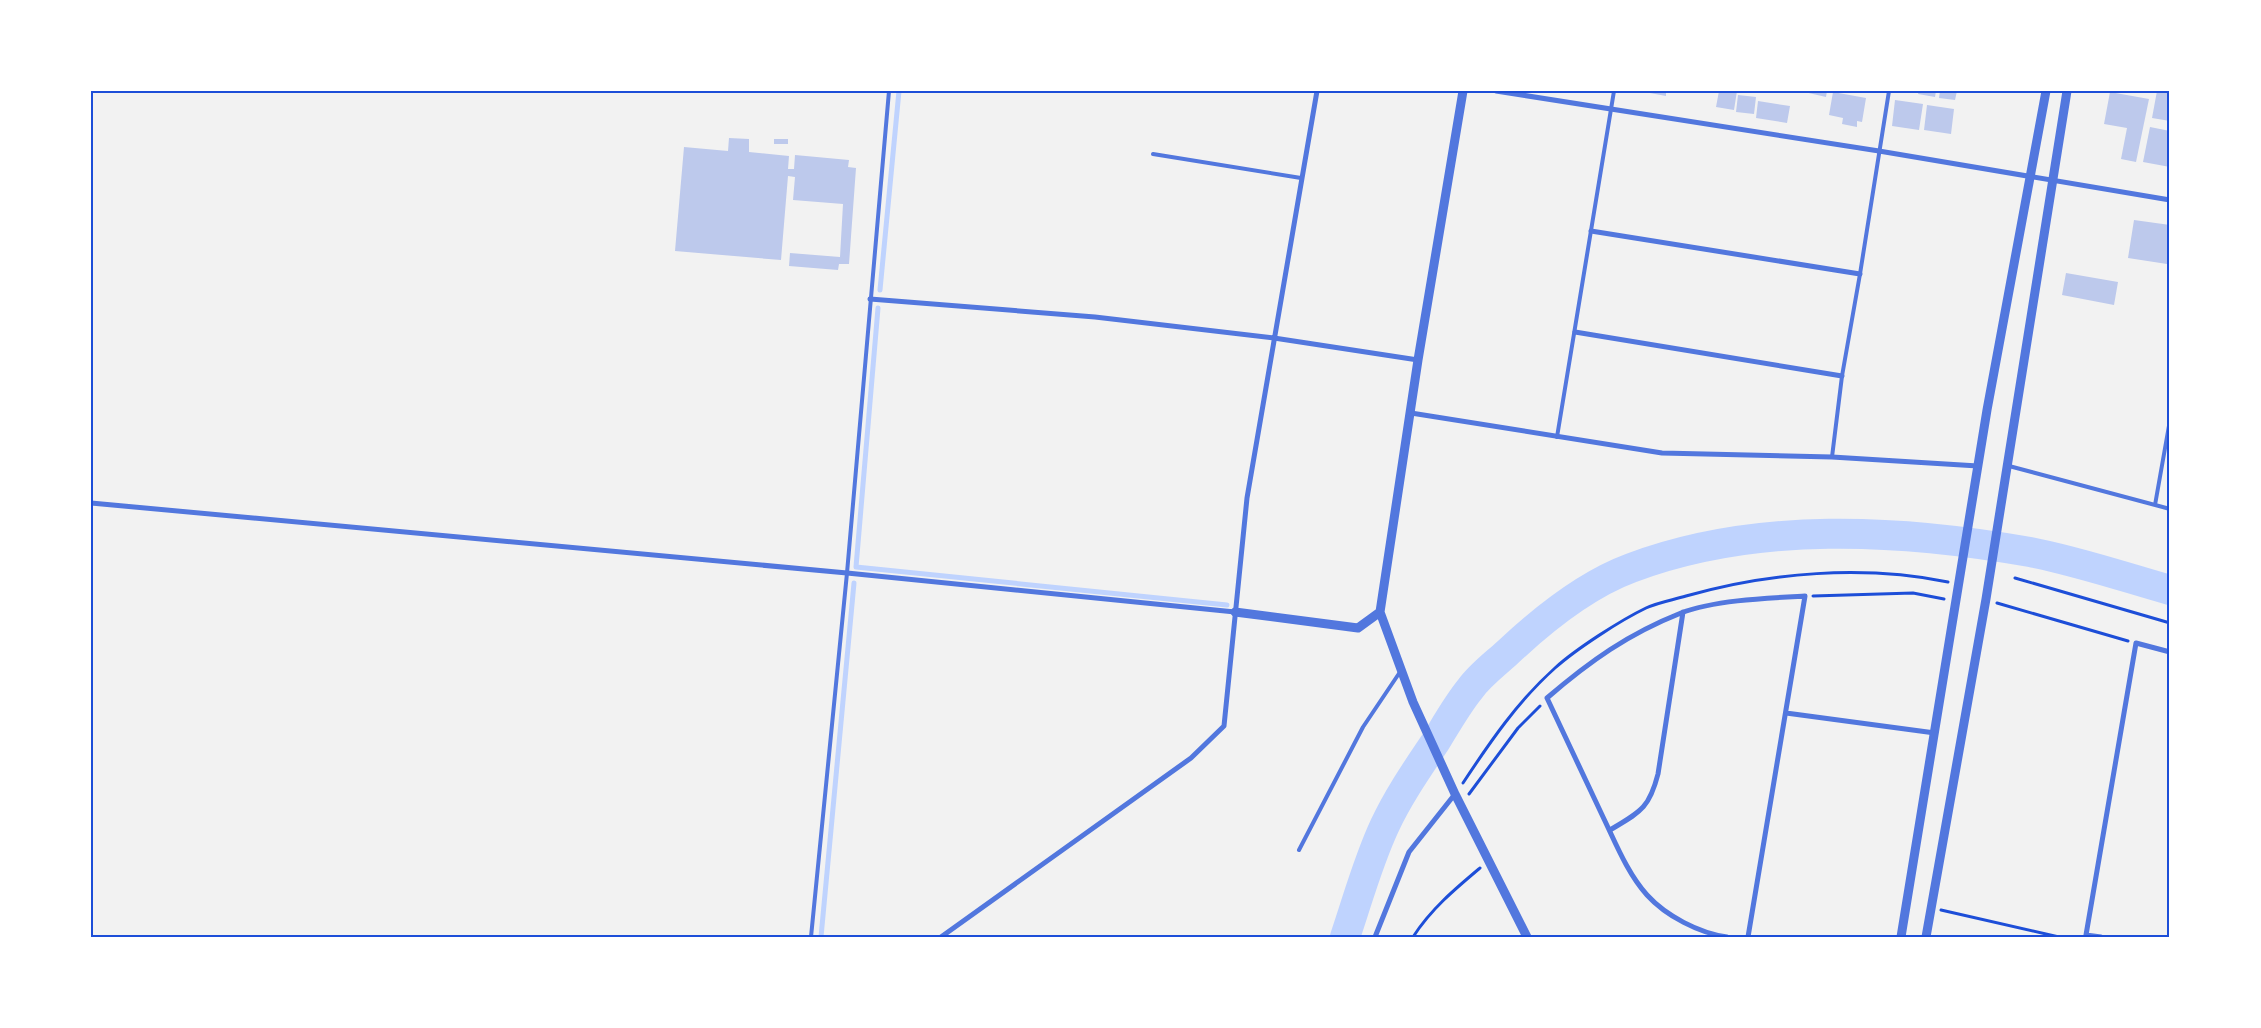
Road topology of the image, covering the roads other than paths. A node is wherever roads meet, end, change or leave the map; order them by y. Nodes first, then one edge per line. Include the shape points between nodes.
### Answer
1 (889, 91) edge
2 (1317, 91) edge
3 (1463, 91) edge
4 (1496, 91) edge
5 (1614, 91) edge
6 (1888, 91) edge
7 (2046, 91) edge
8 (2068, 91) edge
9 (1611, 110) junction
10 (1879, 151) junction
11 (1153, 154) dead end
12 (1301, 178) junction
13 (2031, 178) junction
14 (2052, 181) junction
15 (2170, 200) edge
16 (1591, 231) junction
17 (1860, 274) junction
18 (870, 299) junction
19 (1575, 332) junction
20 (1274, 338) junction
21 (1418, 360) junction
22 (1842, 376) junction
23 (1411, 414) junction
24 (2170, 420) edge
25 (1557, 438) junction
26 (1832, 457) junction
27 (2006, 465) junction
28 (1978, 466) junction
29 (91, 502) edge
30 (2155, 505) junction
31 (2170, 509) edge
32 (847, 573) junction
33 (1235, 612) junction
34 (1380, 612) junction
35 (1683, 612) junction
36 (2170, 652) edge
37 (1402, 670) junction
38 (1786, 713) junction
39 (1935, 732) junction
40 (1455, 794) junction
41 (1610, 830) junction
42 (1299, 850) dead end
43 (2086, 936) edge
44 (811, 937) edge
45 (940, 937) edge
46 (1375, 937) edge
47 (1527, 937) edge
48 (1727, 937) edge
49 (1748, 937) edge
50 (1901, 937) edge
51 (1926, 937) edge
52 (2101, 937) edge

1 - 18 lane
2 - 12 street
3 - 21 street
4 - 9 street
5 - 9 lane
6 - 10 lane
7 - 13 street
8 - 14 street
9 - 10 street
9 - 16 lane
10 - 13 street
10 - 17 lane
11 - 12 lane
12 - 20 street
13 - 14 street
13 - 28 street
14 - 15 street
14 - 27 street
16 - 17 street
16 - 19 lane
17 - 22 lane
18 - 20 street via 1095,317
18 - 32 lane
19 - 22 street
19 - 25 lane
20 - 21 street
20 - 33 street via 1247,498
21 - 23 street
22 - 26 lane
23 - 25 street
23 - 34 street
24 - 30 lane
25 - 26 street via 1662,453
26 - 28 street
27 - 30 lane
27 - 51 street via 1986,600
28 - 39 street
29 - 32 street
30 - 31 lane
32 - 33 street
32 - 44 lane
33 - 34 street via 1358,628
33 - 45 street via 1224,726 1191,758
34 - 37 street
35 - 38 street via 1746,600 1805,596
35 - 41 street via 1654,789 1648,803 1636,815
35 - 41 street via 1602,653 1548,698
36 - 43 street via 2136,643
37 - 40 street
37 - 42 lane via 1362,727
38 - 39 street
38 - 49 street
39 - 50 street
40 - 46 street via 1409,852
40 - 47 street
41 - 48 street via 1633,875 1661,908 1698,928
43 - 52 street

